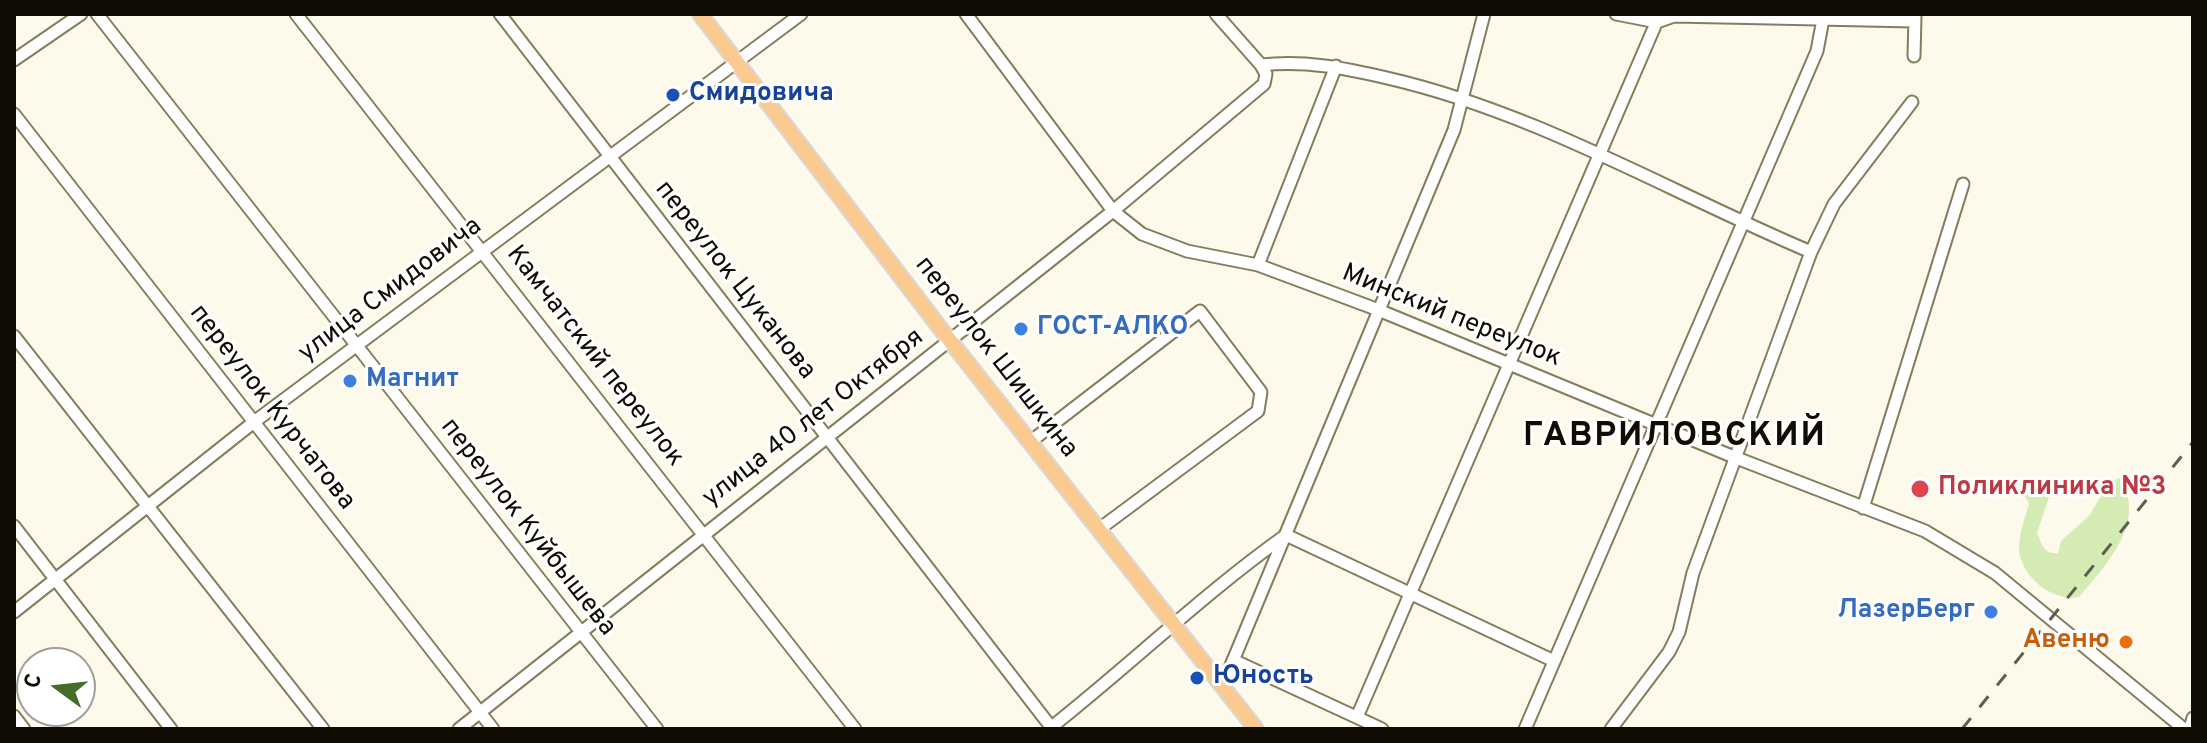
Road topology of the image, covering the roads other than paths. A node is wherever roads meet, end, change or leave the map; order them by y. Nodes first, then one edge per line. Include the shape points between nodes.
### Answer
1 (61, 14) edge
2 (97, 14) edge
3 (296, 14) edge
4 (500, 14) edge
5 (700, 14) edge
6 (801, 14) edge
7 (966, 14) edge
8 (1216, 14) edge
9 (1484, 14) edge
10 (1616, 14) edge
11 (78, 16) edge
12 (1824, 17) edge
13 (1658, 18) edge
14 (1915, 18) edge
15 (1914, 56) dead end
16 (14, 60) edge
17 (736, 62) junction
18 (1261, 65) junction
19 (1336, 66) junction
20 (1461, 96) junction
21 (1912, 102) dead end
22 (14, 114) edge
23 (610, 155) junction
24 (1600, 155) junction
25 (1963, 184) dead end
26 (1113, 211) junction
27 (1741, 222) junction
28 (481, 250) junction
29 (1811, 252) junction
30 (1258, 265) junction
31 (1376, 309) junction
32 (14, 336) edge
33 (950, 340) junction
34 (356, 346) junction
35 (1507, 362) junction
36 (254, 422) junction
37 (1656, 425) junction
38 (827, 437) junction
39 (1030, 442) junction
40 (1734, 457) junction
41 (148, 506) junction
42 (1863, 508) junction
43 (14, 526) edge
44 (1098, 530) junction
45 (705, 534) junction
46 (1286, 535) junction
47 (55, 579) junction
48 (1410, 594) junction
49 (14, 612) edge
50 (1175, 626) junction
51 (581, 632) junction
52 (1233, 660) junction
53 (1554, 661) junction
54 (1222, 687) junction
55 (480, 712) junction
56 (14, 716) edge
57 (1357, 717) junction
58 (2193, 718) edge
59 (1050, 728) edge
60 (1254, 728) edge
61 (24, 729) edge
62 (171, 729) edge
63 (323, 729) edge
64 (459, 729) edge
65 (493, 729) edge
66 (657, 729) edge
67 (855, 729) edge
68 (1382, 729) edge
69 (1525, 729) edge
70 (1611, 729) edge
71 (2184, 729) edge
72 (2190, 729) edge

1 - 11 street
2 - 34 street, переулок Куйбышева
3 - 28 street, Камчатский переулок
4 - 23 street, переулок Цуканова
5 - 17 main road, переулок Шишкина
6 - 17 street, улица Смидовича
7 - 26 street, Минский переулок
8 - 18 street
9 - 20 street
10 - 13 street
11 - 16 street
12 - 13 street
12 - 14 street
12 - 27 street via 1817,51
13 - 24 street
14 - 15 street
17 - 23 street, улица Смидовича
17 - 33 main road, переулок Шишкина
18 - 19 street via 1294,61
18 - 26 street, улица 40 лет Октября via 1264,84
19 - 20 street
19 - 30 street
20 - 24 street
20 - 31 street via 1454,130
21 - 29 street via 1834,204
22 - 36 street, переулок Курчатова
23 - 28 street, улица Смидовича
23 - 38 street, переулок Цуканова
24 - 27 street
24 - 35 street
25 - 42 street
26 - 30 street, Минский переулок via 1153,238 1187,251
26 - 33 street, улица 40 лет Октября
27 - 29 street
27 - 37 street
28 - 34 street, улица Смидовича
28 - 45 street, Камчатский переулок
29 - 40 street
30 - 31 street, Минский переулок
31 - 35 street, Минский переулок
31 - 46 street
32 - 41 street
33 - 38 street, улица 40 лет Октября
33 - 39 main road, переулок Шишкина
34 - 36 street, улица Смидовича
34 - 51 street, переулок Куйбышева
35 - 37 street, Минский переулок
35 - 48 street
36 - 41 street, улица Смидовича
36 - 55 street, переулок Курчатова
37 - 40 street, Минский переулок
37 - 53 street
38 - 45 street, улица 40 лет Октября
38 - 59 street, переулок Цуканова
39 - 44 main road, переулок Шишкина
39 - 44 street via 1200,311 1261,392 1258,411
40 - 42 street, Минский переулок
40 - 70 street via 1693,573 1679,632
41 - 47 street, улица Смидовича
41 - 63 street
42 - 71 street, Минский переулок via 1925,531 1995,573
43 - 47 street
44 - 50 main road, переулок Шишкина
45 - 51 street, улица 40 лет Октября
45 - 67 street, Камчатский переулок
46 - 48 street
46 - 50 street via 1233,573
46 - 52 street
47 - 49 street, улица Смидовича
47 - 62 street
48 - 53 street
48 - 57 street
50 - 54 main road, переулок Шишкина
50 - 59 street
51 - 55 street, улица 40 лет Октября
51 - 66 street, переулок Куйбышева
52 - 54 street
52 - 57 street
53 - 69 street
54 - 60 main road, переулок Шишкина
55 - 64 street, улица 40 лет Октября
55 - 65 street, переулок Курчатова
56 - 61 street
57 - 68 street
58 - 72 street

